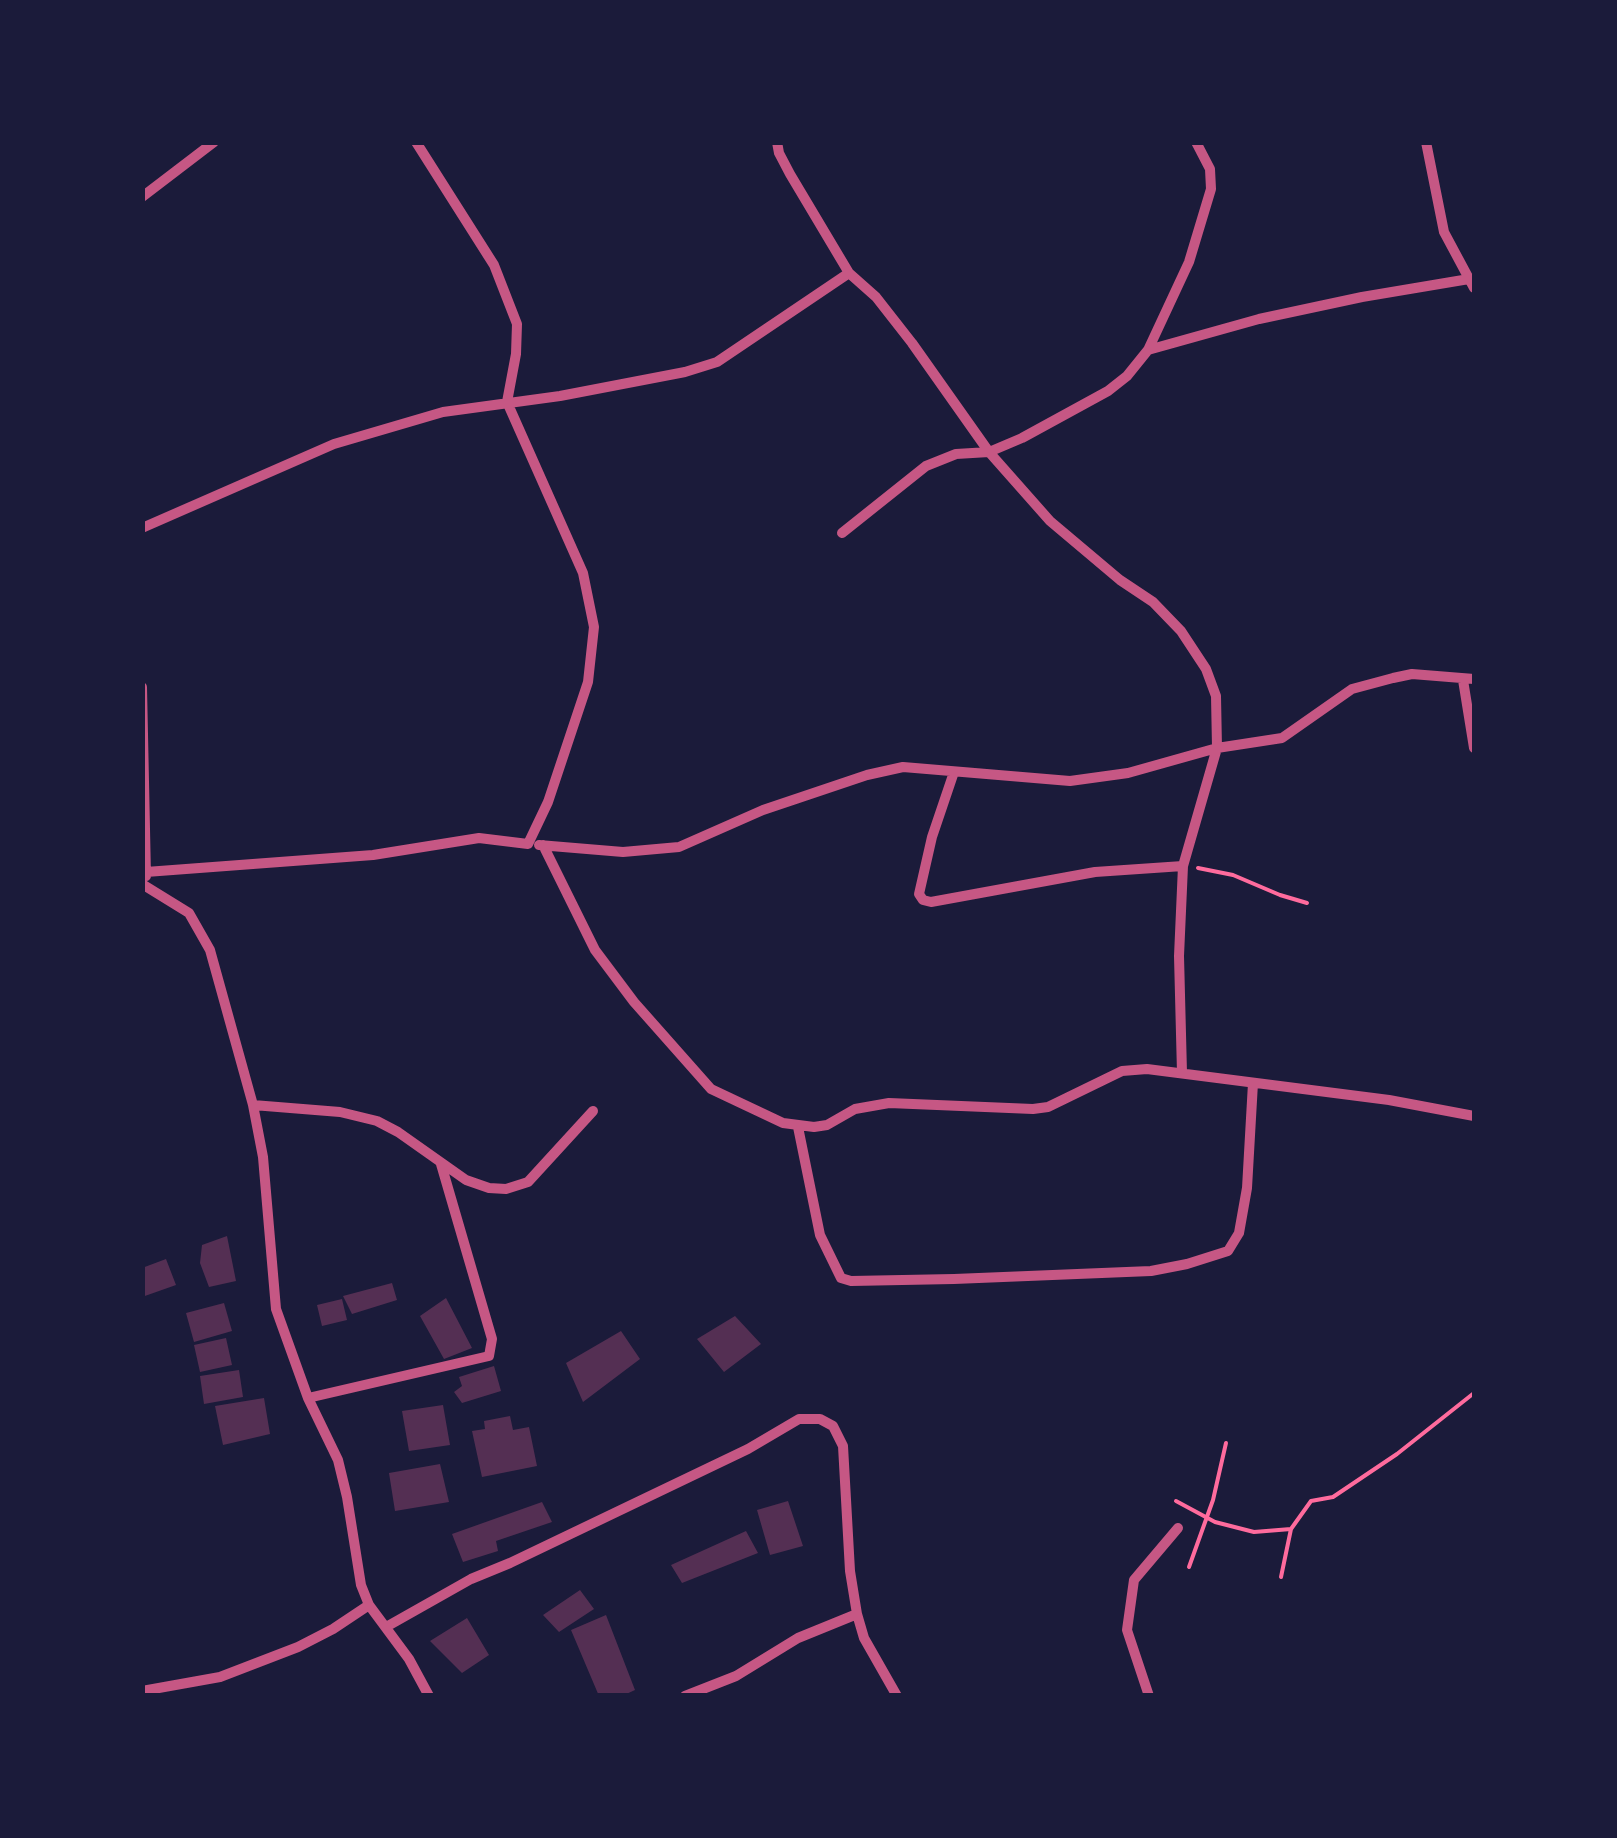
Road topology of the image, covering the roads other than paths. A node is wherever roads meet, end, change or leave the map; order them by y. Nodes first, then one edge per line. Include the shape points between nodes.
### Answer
1 (214, 142) edge
2 (416, 142) edge
3 (777, 142) edge
4 (1196, 142) edge
5 (1426, 142) edge
6 (142, 196) edge
7 (850, 273) junction
8 (1472, 284) edge
9 (1148, 350) junction
10 (507, 402) junction
11 (989, 452) junction
12 (142, 528) edge
13 (842, 533) dead end
14 (1469, 679) edge
15 (142, 687) edge
16 (1217, 748) junction
17 (1474, 748) edge
18 (954, 772) junction
19 (528, 844) junction
20 (542, 846) junction
21 (1183, 866) junction
22 (146, 872) junction
23 (145, 885) edge
24 (1182, 1073) junction
25 (1254, 1084) junction
26 (253, 1105) junction
27 (593, 1111) dead end
28 (1474, 1116) edge
29 (798, 1127) junction
30 (441, 1164) junction
31 (308, 1398) junction
32 (1178, 1528) dead end
33 (369, 1605) junction
34 (858, 1614) junction
35 (386, 1627) junction
36 (142, 1691) edge
37 (429, 1696) edge
38 (685, 1696) edge
39 (897, 1696) edge
40 (1149, 1696) edge

1 - 6 street
2 - 10 street via 494,265 517,324
3 - 7 street
4 - 9 street via 1210,169 1211,189 1189,262
5 - 8 street via 1444,232
7 - 10 street via 717,362
7 - 11 street via 912,343
8 - 9 street via 1362,296
9 - 11 street via 1108,391
10 - 12 street via 443,412 334,444
10 - 19 street via 584,573 594,627 575,726
11 - 13 street via 956,454 926,466
11 - 16 street via 1050,520 1181,632 1216,696
14 - 16 street via 1393,678 1352,690 1282,738
14 - 17 street
15 - 22 street
16 - 18 street via 1070,781
16 - 21 street
18 - 20 street via 903,768 867,776 662,851
18 - 21 street via 932,837 923,900 1094,872
19 - 20 street
19 - 22 street via 478,838 372,855
20 - 29 street via 610,972 711,1089
21 - 24 street
22 - 23 street
23 - 26 street via 190,913 210,950
24 - 25 street
24 - 29 street via 1122,1071 1048,1107 888,1103
25 - 28 street
25 - 29 street via 1239,1233 1228,1251 1151,1270 841,1278 820,1235
26 - 30 street via 376,1120
26 - 31 street via 276,1309
27 - 30 street via 542,1170 518,1186 489,1188
30 - 31 street via 492,1338 489,1356
31 - 33 street via 338,1460
32 - 40 street via 1134,1580 1127,1630
33 - 35 street
33 - 36 street via 298,1648 220,1677
34 - 35 street via 843,1446 834,1426 806,1418 470,1579
34 - 38 street
34 - 39 street
35 - 37 street

